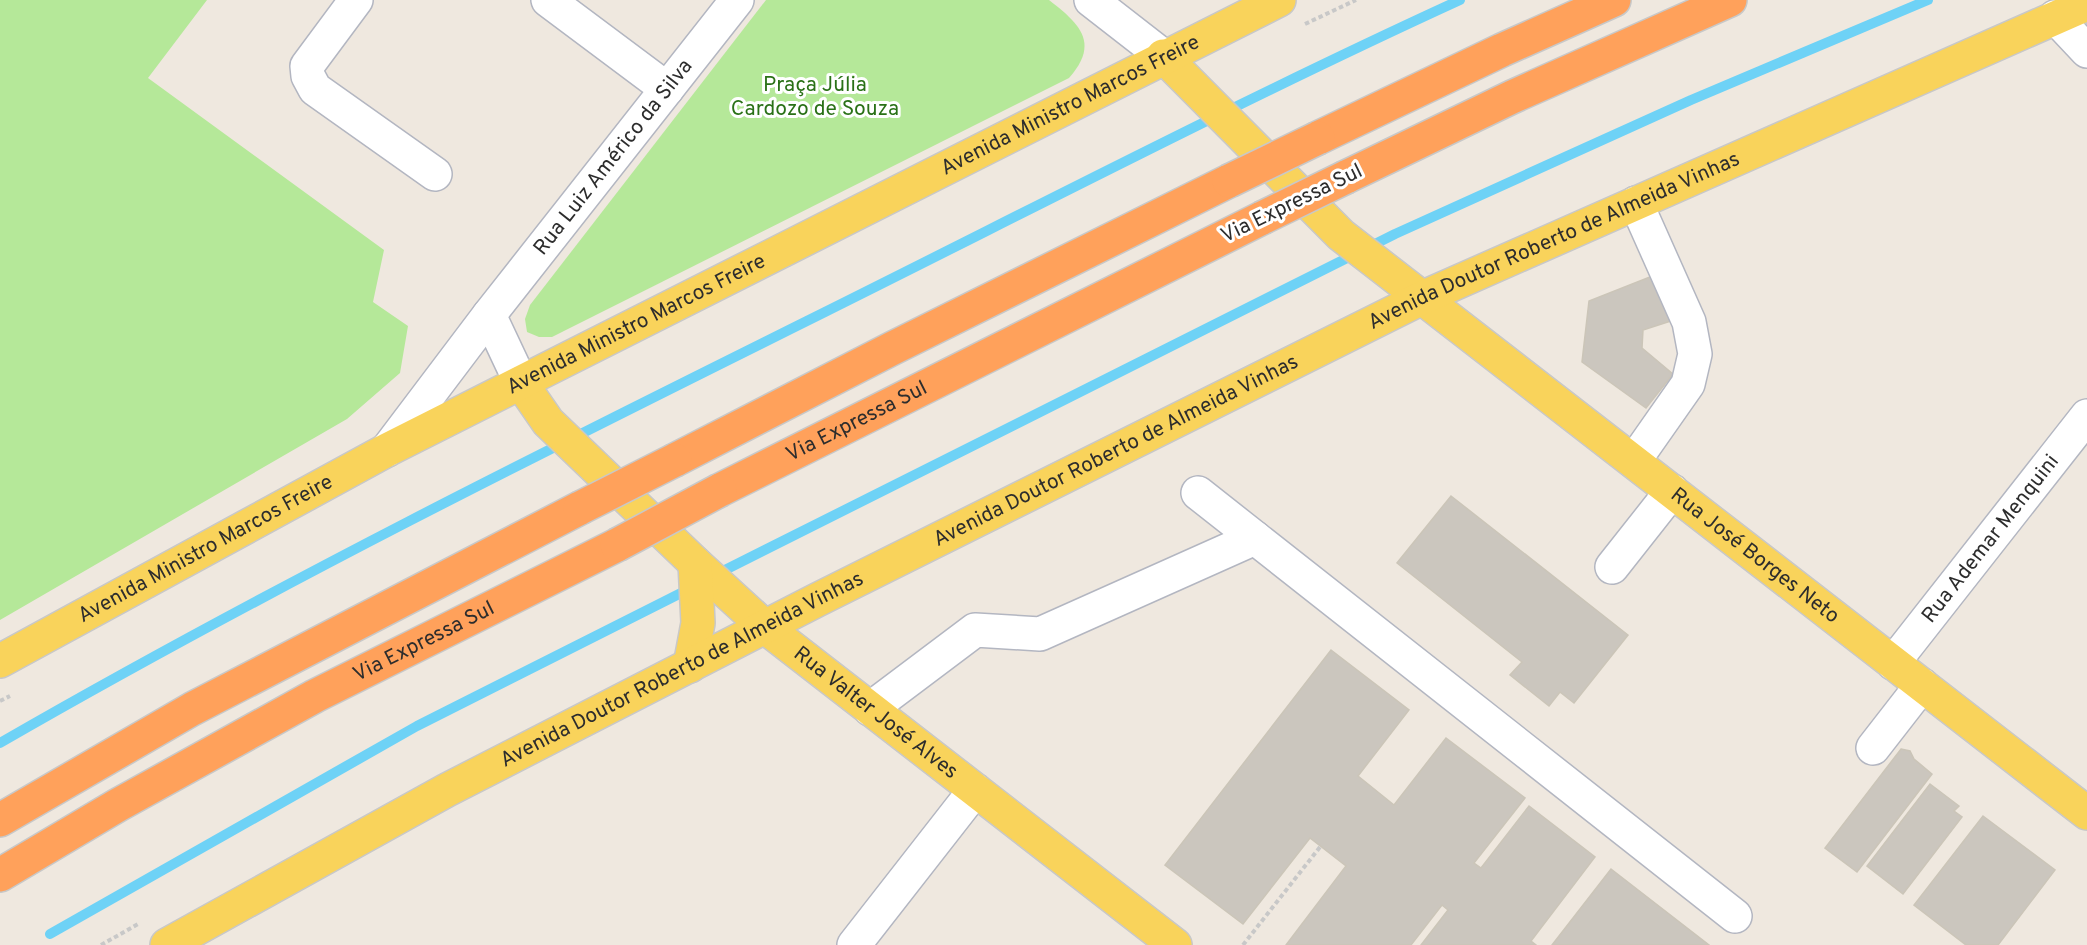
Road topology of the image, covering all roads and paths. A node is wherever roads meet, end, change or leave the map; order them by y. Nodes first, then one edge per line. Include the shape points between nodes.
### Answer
1 (356, 0) edge
2 (548, 0) edge
3 (737, 0) edge
4 (1279, 0) edge
5 (1614, 0) edge
6 (1730, 0) edge
7 (2087, 4) edge
8 (1111, 6) edge
9 (2055, 17) junction
10 (2087, 51) edge
11 (1163, 56) junction
12 (667, 89) junction
13 (435, 174) dead end
14 (1636, 203) junction
15 (1424, 297) junction
16 (489, 315) junction
17 (521, 383) junction
18 (2087, 416) edge
19 (387, 450) junction
20 (1634, 461) junction
21 (1672, 491) junction
22 (1198, 493) dead end
23 (1255, 538) junction
24 (1612, 567) dead end
25 (702, 577) junction
26 (765, 627) junction
27 (0, 661) edge
28 (1893, 663) junction
29 (690, 666) junction
30 (1922, 685) junction
31 (870, 709) junction
32 (1873, 748) dead end
33 (975, 790) junction
34 (2087, 813) edge
35 (0, 820) edge
36 (1320, 847) dead end
37 (0, 874) edge
38 (1735, 916) dead end
39 (167, 945) edge
40 (854, 945) edge
41 (1175, 945) edge
42 (1243, 945) edge

1 - 13 street via 307,66 308,76 315,90
2 - 12 street
3 - 12 street, Rua Luiz Américo da Silva
4 - 11 main road, Avenida Ministro Marcos Freire
5 - 35 highway, bridge via 1318,138 893,348 192,709
6 - 37 highway, Via Expressa Sul, bridge via 1512,97 1346,177 720,490 315,696
7 - 9 main road, Avenida Doutor Roberto de Almeida Vinhas
8 - 11 street
9 - 10 street
9 - 14 main road, Avenida Doutor Roberto de Almeida Vinhas
11 - 15 main road, Rua José Borges Neto via 1341,235
11 - 17 main road, Avenida Ministro Marcos Freire
12 - 16 street, Rua Luiz Américo da Silva
14 - 15 main road, Avenida Doutor Roberto de Almeida Vinhas
14 - 20 street via 1689,322 1695,354 1688,384
15 - 20 main road, Rua José Borges Neto
15 - 26 main road, Avenida Doutor Roberto de Almeida Vinhas
16 - 17 street
16 - 19 street, Rua Luiz Américo da Silva
17 - 19 main road, Avenida Ministro Marcos Freire
17 - 25 main road, Rua Valter José Alves via 538,410
18 - 28 street, Rua Ademar Menquini
19 - 27 main road, Avenida Ministro Marcos Freire
20 - 21 main road, Rua José Borges Neto
21 - 24 street
21 - 28 main road, Rua José Borges Neto
22 - 23 street
23 - 31 street via 1040,634 975,630
23 - 38 street
25 - 26 main road, Rua Valter José Alves
25 - 29 main road
26 - 29 main road, Avenida Doutor Roberto de Almeida Vinhas
26 - 31 main road, Rua Valter José Alves
28 - 30 main road, Rua José Borges Neto
29 - 39 main road, Avenida Doutor Roberto de Almeida Vinhas via 416,807
30 - 32 street
30 - 34 main road, Rua José Borges Neto
31 - 33 main road, Rua Valter José Alves
33 - 40 street
33 - 41 main road, Rua Valter José Alves
36 - 42 path

